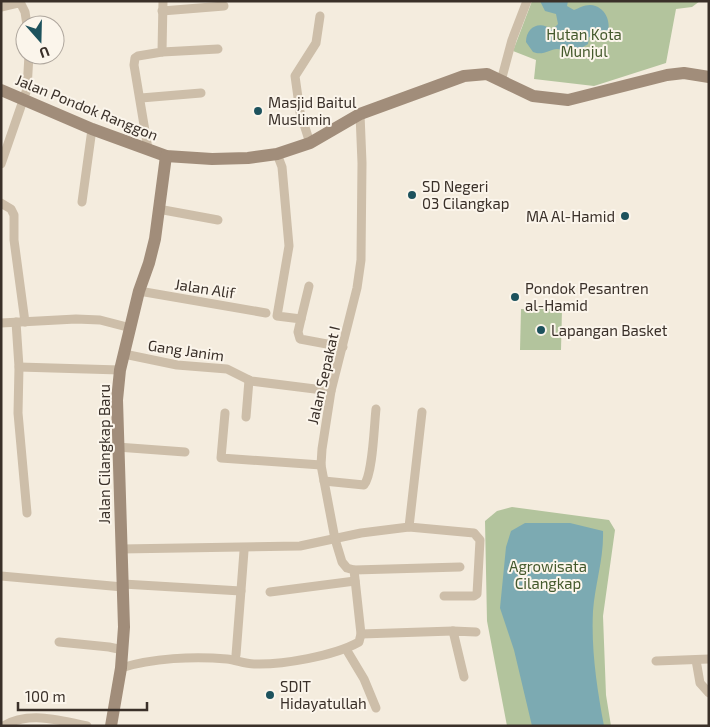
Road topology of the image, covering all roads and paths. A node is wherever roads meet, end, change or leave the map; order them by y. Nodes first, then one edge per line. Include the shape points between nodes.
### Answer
1 (162, 1) edge
2 (527, 1) edge
3 (1, 6) edge
4 (224, 6) dead end
5 (162, 12) junction
6 (25, 15) edge
7 (320, 16) dead end
8 (218, 49) dead end
9 (162, 52) junction
10 (29, 65) edge
11 (709, 76) edge
12 (501, 81) junction
13 (1, 90) edge
14 (201, 93) dead end
15 (141, 98) junction
16 (25, 100) junction
17 (360, 114) junction
18 (92, 130) junction
19 (310, 143) junction
20 (148, 149) junction
21 (278, 154) junction
22 (166, 156) junction
23 (1, 164) edge
24 (82, 202) dead end
25 (1, 203) edge
26 (158, 209) junction
27 (218, 220) dead end
28 (309, 286) dead end
29 (139, 291) junction
30 (266, 312) dead end
31 (301, 319) junction
32 (20, 322) junction
33 (1, 323) edge
34 (131, 328) junction
35 (343, 347) junction
36 (124, 354) junction
37 (19, 367) junction
38 (120, 370) junction
39 (249, 380) junction
40 (331, 391) junction
41 (376, 409) dead end
42 (422, 412) dead end
43 (225, 413) dead end
44 (246, 417) dead end
45 (117, 447) junction
46 (184, 452) dead end
47 (321, 465) junction
48 (324, 481) junction
49 (27, 513) dead end
50 (409, 526) junction
51 (335, 539) junction
52 (121, 549) junction
53 (244, 551) dead end
54 (460, 567) dead end
55 (354, 570) junction
56 (1, 576) edge
57 (355, 581) junction
58 (123, 585) junction
59 (241, 591) junction
60 (270, 592) dead end
61 (444, 596) dead end
62 (453, 630) junction
63 (476, 632) dead end
64 (362, 634) junction
65 (59, 642) dead end
66 (346, 649) junction
67 (123, 650) junction
68 (236, 655) dead end
69 (709, 659) edge
70 (696, 660) junction
71 (656, 661) dead end
72 (121, 668) junction
73 (464, 677) dead end
74 (709, 692) edge
75 (376, 708) dead end
76 (3, 726) edge
77 (87, 726) edge
78 (111, 726) edge

1 - 5 street
2 - 12 street
3 - 6 street via 21,4
4 - 5 street
5 - 9 street
7 - 19 street via 316,43 294,76 300,112
8 - 9 street
9 - 15 street via 135,58
10 - 16 street
11 - 12 street, Jalan Pondok Ranggon via 676,74 568,100 533,96
12 - 17 street, Jalan Pondok Ranggon via 487,74 464,76
13 - 16 street, Jalan Pondok Ranggon
14 - 15 street
15 - 20 street
16 - 18 street, Jalan Pondok Ranggon
16 - 23 street
17 - 19 street, Jalan Pondok Ranggon
17 - 35 street, Jalan Sepakat I via 361,260
18 - 20 street, Jalan Pondok Ranggon
18 - 24 street
19 - 21 street, Jalan Pondok Ranggon
20 - 22 street, Jalan Pondok Ranggon
21 - 22 street, Jalan Pondok Ranggon via 239,159
21 - 31 street via 289,246 277,316
22 - 26 street, Jalan Cilangkap Baru
25 - 32 street via 14,215
26 - 27 street
26 - 29 street, Jalan Cilangkap Baru via 155,239
28 - 31 street
29 - 30 street, Jalan Alif
29 - 34 street, Jalan Cilangkap Baru
31 - 35 street via 300,339
32 - 33 street
32 - 34 street via 100,320
32 - 37 street
34 - 36 street, Jalan Cilangkap Baru
35 - 40 street, Jalan Sepakat I
36 - 38 street, Jalan Cilangkap Baru
36 - 39 street, Gang Janim via 177,365 227,369
37 - 38 street
37 - 49 street via 18,413
38 - 45 street, Jalan Cilangkap Baru
39 - 40 street, Gang Janim
39 - 44 street
40 - 47 street, Jalan Sepakat I
41 - 48 street via 366,483
42 - 50 street
43 - 47 street via 221,458
45 - 46 street
45 - 52 street, Jalan Cilangkap Baru
47 - 48 street, Jalan Sepakat I
48 - 51 street, Jalan Sepakat I
50 - 51 street
50 - 61 street via 474,533 480,540 477,594
51 - 52 street via 300,546
51 - 55 street, Jalan Sepakat I via 342,562
52 - 58 street, Jalan Cilangkap Baru
53 - 59 street
54 - 55 street
55 - 57 street
56 - 58 street
57 - 60 street
57 - 64 street
58 - 59 street
58 - 67 street, Jalan Cilangkap Baru
59 - 68 street
62 - 63 street
62 - 64 street
62 - 73 street
64 - 66 street via 358,642
65 - 67 street
66 - 72 street via 292,661 256,664 207,657 142,662
66 - 75 street
67 - 72 street, Jalan Cilangkap Baru
69 - 70 street
70 - 71 street
70 - 74 street via 700,683
72 - 78 street, Jalan Cilangkap Baru
76 - 77 street via 17,719 30,718

